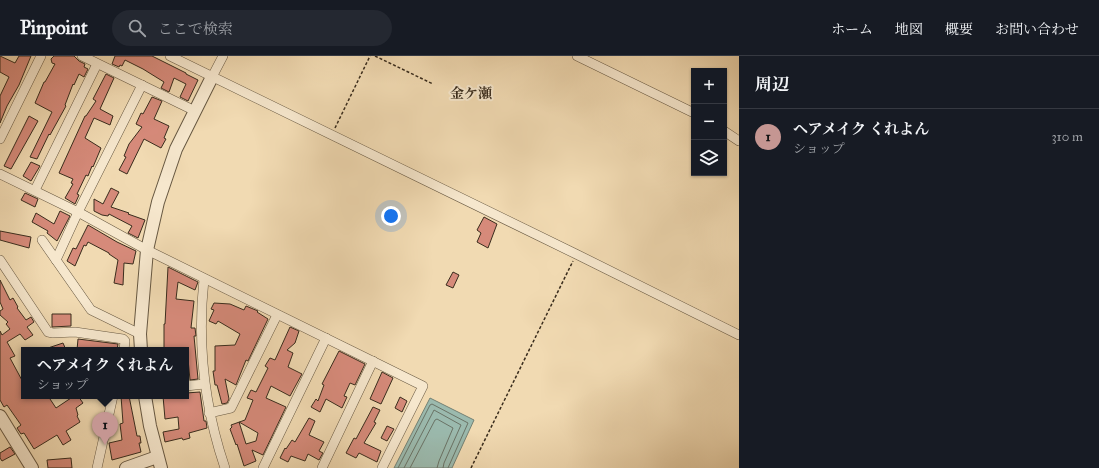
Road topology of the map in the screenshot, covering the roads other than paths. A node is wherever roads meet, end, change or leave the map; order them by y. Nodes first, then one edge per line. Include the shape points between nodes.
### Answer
1 (41, 56) edge
2 (82, 56) edge
3 (170, 56) edge
4 (223, 56) edge
5 (577, 56) edge
6 (97, 64) junction
7 (212, 77) junction
8 (142, 85) junction
9 (189, 108) dead end
10 (691, 112) edge
11 (727, 133) edge
12 (0, 139) edge
13 (739, 141) edge
14 (0, 174) edge
15 (35, 190) junction
16 (78, 212) junction
17 (42, 240) dead end
18 (147, 250) junction
19 (0, 260) edge
20 (56, 260) junction
21 (204, 279) junction
22 (277, 315) junction
23 (128, 328) junction
24 (140, 334) junction
25 (739, 336) edge
26 (326, 338) junction
27 (123, 339) junction
28 (125, 347) edge
29 (141, 347) edge
30 (374, 362) junction
31 (204, 384) junction
32 (189, 386) edge
33 (112, 399) edge
34 (146, 399) edge
35 (209, 413) junction
36 (0, 416) edge
37 (159, 462) edge
38 (32, 468) edge
39 (97, 468) edge
40 (126, 468) edge
41 (225, 468) edge
42 (262, 468) edge
43 (322, 468) edge
44 (382, 468) edge

1 - 12 street
2 - 6 street
3 - 7 street
4 - 7 street
5 - 10 street
6 - 8 street
6 - 15 street
7 - 18 street via 176,149 158,202
7 - 25 street
8 - 9 street
8 - 16 street
11 - 13 street
14 - 15 street
15 - 16 street
16 - 18 street
16 - 20 street
17 - 20 street
18 - 21 street
18 - 24 street
19 - 27 street via 48,332 75,332
20 - 23 street via 91,310
21 - 22 street
21 - 31 street via 201,333
22 - 26 street
22 - 35 street via 231,408
23 - 24 street
23 - 27 street
24 - 29 street
26 - 30 street
26 - 42 street
27 - 28 street via 126,341
30 - 43 street
30 - 44 street via 423,386
31 - 32 street
31 - 35 street
33 - 39 street
34 - 37 street
35 - 41 street
36 - 38 street
37 - 40 street

